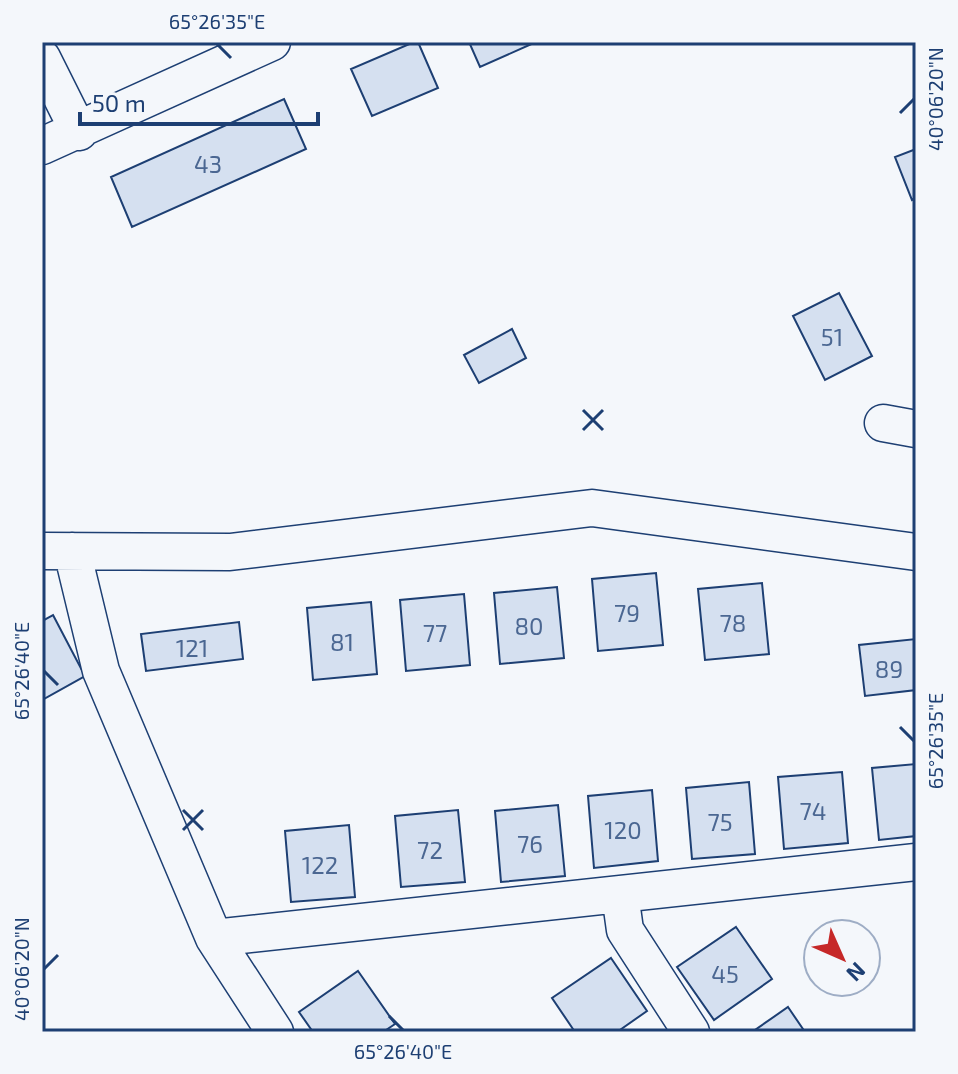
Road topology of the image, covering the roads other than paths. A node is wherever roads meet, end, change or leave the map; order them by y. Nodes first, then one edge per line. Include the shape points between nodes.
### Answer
1 (272, 42) edge
2 (42, 58) edge
3 (79, 132) junction
4 (42, 146) edge
5 (57, 551) edge
6 (916, 552) edge
7 (916, 862) edge
8 (620, 894) junction
9 (214, 938) junction
10 (275, 1032) edge
11 (691, 1032) edge

1 - 3 street
2 - 3 street
3 - 4 street
5 - 6 street via 230,552 592,508
5 - 9 street via 101,671
7 - 8 street
8 - 9 street
8 - 11 street via 625,930
9 - 10 street

